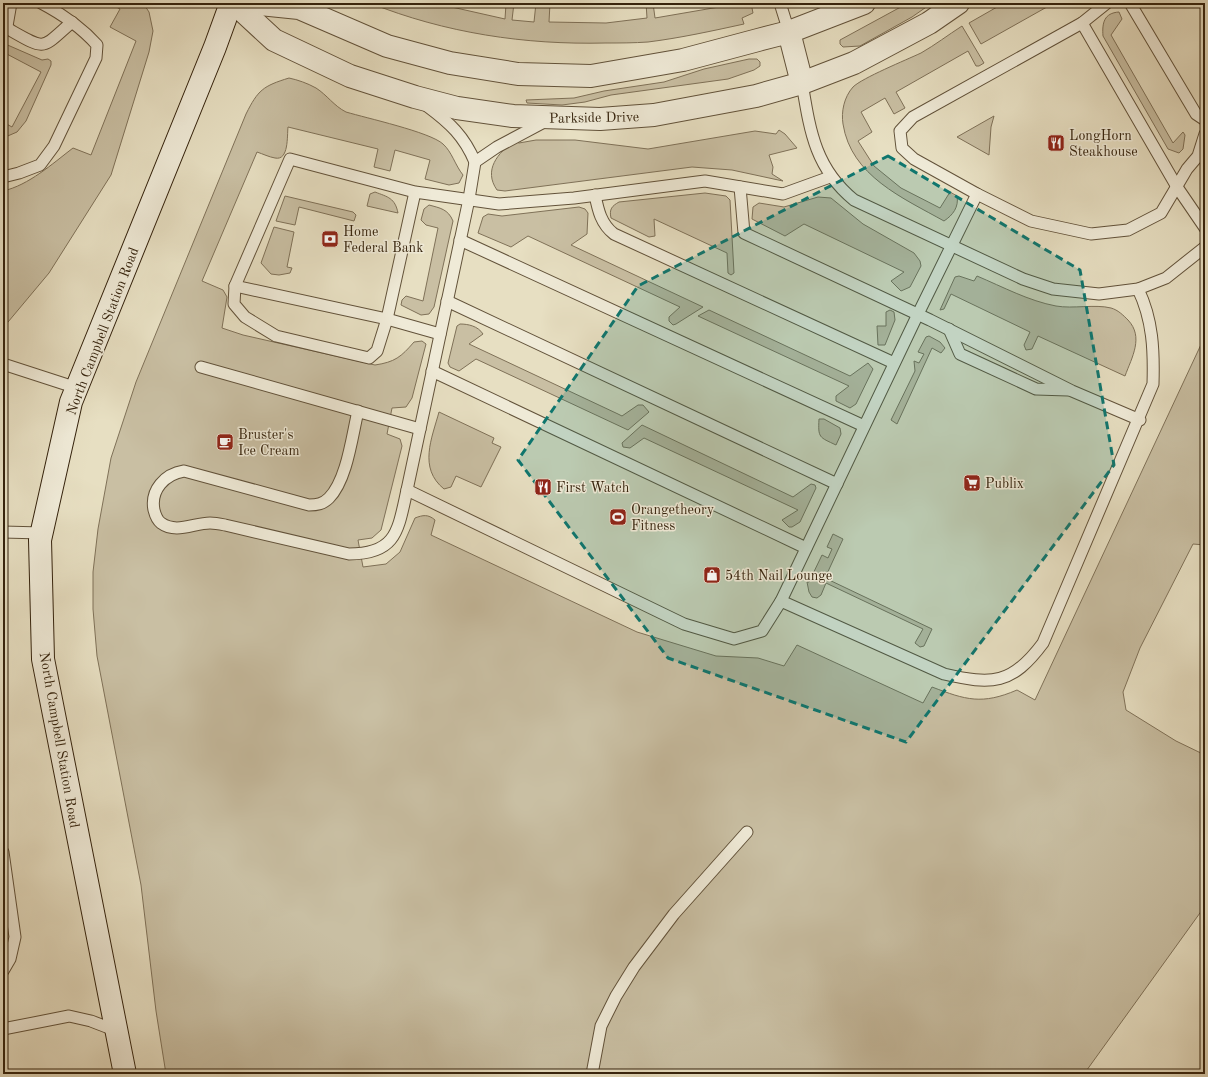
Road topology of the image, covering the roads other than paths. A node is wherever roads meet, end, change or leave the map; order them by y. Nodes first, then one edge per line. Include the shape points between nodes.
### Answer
1 (11, 3) edge
2 (41, 3) edge
3 (231, 3) edge
4 (234, 3) edge
5 (249, 3) edge
6 (780, 3) edge
7 (864, 3) edge
8 (958, 3) edge
9 (1107, 3) edge
10 (1130, 3) edge
11 (72, 22) junction
12 (1082, 23) junction
13 (789, 32) junction
14 (802, 83) junction
15 (415, 97) junction
16 (551, 118) junction
17 (1205, 120) edge
18 (1205, 134) edge
19 (476, 162) junction
20 (3, 177) edge
21 (830, 177) junction
22 (740, 187) junction
23 (1177, 187) junction
24 (415, 192) junction
25 (977, 194) junction
26 (595, 196) junction
27 (469, 199) junction
28 (1205, 228) edge
29 (460, 240) junction
30 (950, 246) junction
31 (1205, 247) edge
32 (235, 286) junction
33 (1138, 289) junction
34 (447, 301) junction
35 (918, 314) junction
36 (387, 319) junction
37 (949, 329) junction
38 (440, 334) junction
39 (894, 363) junction
40 (3, 364) edge
41 (201, 367) dead end
42 (432, 371) junction
43 (77, 388) junction
44 (1072, 391) junction
45 (358, 411) junction
46 (1140, 420) junction
47 (864, 426) junction
48 (420, 428) junction
49 (836, 484) junction
50 (407, 490) junction
51 (3, 532) edge
52 (42, 533) junction
53 (806, 548) junction
54 (781, 601) junction
55 (747, 832) dead end
56 (3, 852) edge
57 (12, 948) junction
58 (3, 955) edge
59 (3, 971) edge
60 (3, 1029) edge
61 (116, 1031) junction
62 (125, 1074) edge
63 (592, 1074) edge

1 - 11 lane via 7,26 35,44 48,43
2 - 11 lane
3 - 43 street, North Campbell Station Road via 216,47
4 - 15 street, Parkside Drive via 274,40 350,76
5 - 13 street via 299,8 387,46 450,63 518,74 591,76 683,60
6 - 13 lane
7 - 13 street
8 - 14 street, Parkside Drive via 929,23 854,63
9 - 12 lane
10 - 17 lane via 1196,114
11 - 20 lane via 97,45 96,58 54,146 40,165
12 - 23 lane
12 - 25 lane via 913,117 900,132 902,148 914,159
13 - 14 street
14 - 16 street, Parkside Drive via 756,96 654,115 600,119
14 - 21 lane via 814,142
15 - 16 street, Parkside Drive via 458,108 513,116
15 - 19 lane via 451,124 468,145
16 - 19 lane via 497,147
18 - 23 lane via 1198,156
19 - 27 lane
21 - 22 lane via 783,194
21 - 30 lane via 854,200
22 - 26 lane via 705,181
22 - 35 lane via 744,233
23 - 25 lane via 1161,213 1128,230 1091,234 1031,221
23 - 28 lane
24 - 27 lane
24 - 32 lane via 290,159
24 - 36 lane
25 - 30 lane
26 - 27 lane via 499,204
26 - 39 lane via 604,224 614,234
27 - 29 lane
29 - 34 lane
29 - 47 lane
30 - 33 lane via 1023,279 1053,289 1099,294
30 - 35 lane
31 - 33 lane via 1166,278
32 - 36 lane
32 - 36 lane via 234,304 245,317 276,336 358,357 369,358 377,350
33 - 46 lane via 1146,305 1154,346 1154,384
34 - 38 lane
34 - 49 lane
35 - 37 lane
35 - 39 lane
36 - 38 lane
37 - 44 lane
37 - 44 lane via 960,354 1036,389
38 - 42 lane
39 - 47 lane
40 - 43 lane
41 - 45 lane
42 - 48 lane
42 - 53 lane
43 - 52 street, North Campbell Station Road via 71,402
44 - 46 lane
45 - 48 lane
45 - 50 lane via 339,485 328,499 320,504 309,505 184,470 174,472 154,494 155,515 161,523 178,528 209,523 225,525 349,554 364,554 388,544 398,526
46 - 54 lane via 1044,643 1030,661 1010,676 989,681 944,674
47 - 49 lane
48 - 50 lane
49 - 53 lane
50 - 54 lane via 684,624 734,639 762,631
51 - 52 lane
52 - 61 street, North Campbell Station Road via 40,540 44,659
53 - 54 lane
55 - 63 lane via 674,914 634,967 601,1026
56 - 57 lane via 15,922
57 - 58 lane
57 - 59 lane
60 - 61 lane via 69,1016
61 - 62 street, North Campbell Station Road

